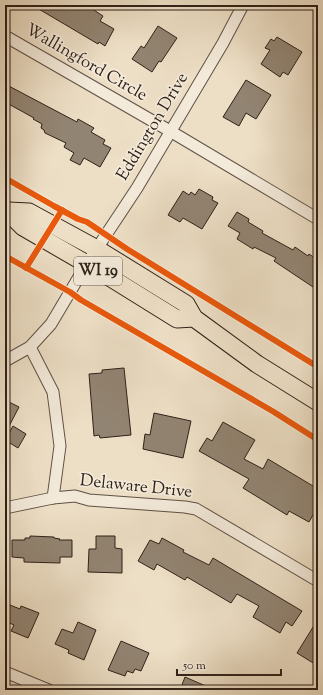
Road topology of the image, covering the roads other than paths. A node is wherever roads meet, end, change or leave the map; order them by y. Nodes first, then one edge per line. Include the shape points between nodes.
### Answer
1 (243, 5) edge
2 (5, 36) edge
3 (170, 131) junction
4 (6, 210) edge
5 (318, 219) edge
6 (97, 248) junction
7 (86, 265) junction
8 (194, 318) junction
9 (30, 347) junction
10 (5, 361) edge
11 (318, 402) edge
12 (53, 498) junction
13 (5, 508) edge
14 (318, 581) edge
15 (5, 672) edge
16 (49, 690) edge

1 - 3 street, Eddington Drive via 223,44
2 - 3 street, Wallingford Circle
3 - 5 street, Wallingford Circle
3 - 6 street, Eddington Drive via 137,188
4 - 6 main road, WI 19 via 29,212
4 - 7 main road, WI 19 via 23,227
6 - 7 street, Eddington Drive
6 - 8 main road, WI 19 via 186,304
7 - 8 main road, WI 19 via 177,318
7 - 9 street, Eddington Drive via 51,324
8 - 11 main road, WI 19 via 257,364
9 - 10 street, Eddington Drive
9 - 12 street via 53,392 60,446
12 - 13 street, Delaware Drive
12 - 14 street, Delaware Drive via 75,496 89,500 196,509
15 - 16 street

